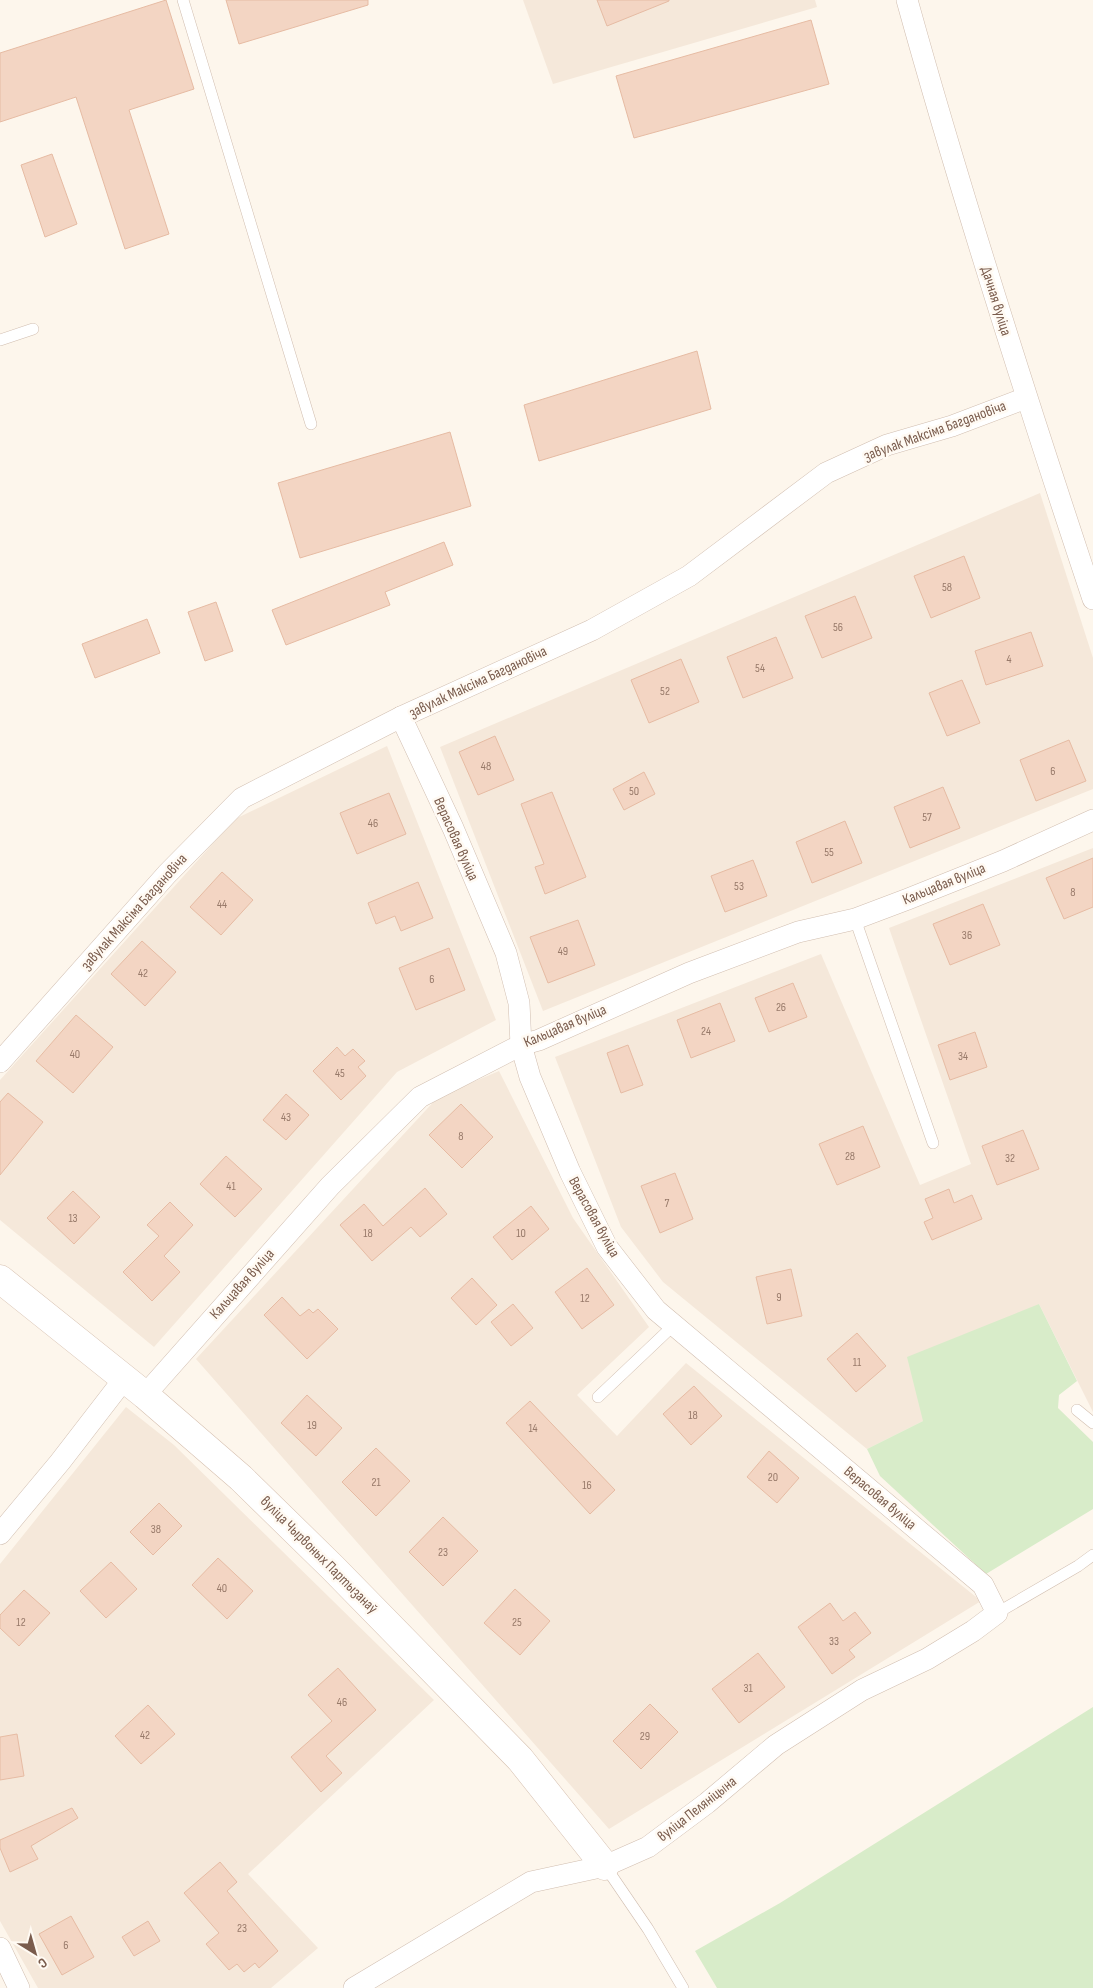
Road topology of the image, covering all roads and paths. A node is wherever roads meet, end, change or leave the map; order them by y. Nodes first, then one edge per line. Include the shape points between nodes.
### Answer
1 (183, 0) edge
2 (907, 0) edge
3 (33, 329) dead end
4 (0, 340) edge
5 (1026, 398) junction
6 (311, 424) dead end
7 (1093, 599) edge
8 (401, 717) junction
9 (1093, 820) edge
10 (855, 919) junction
11 (521, 1044) junction
12 (0, 1062) edge
13 (933, 1143) dead end
14 (0, 1279) edge
15 (675, 1324) junction
16 (124, 1379) junction
17 (145, 1395) junction
18 (598, 1397) dead end
19 (1077, 1410) dead end
20 (1093, 1423) edge
21 (0, 1534) edge
22 (1093, 1555) edge
23 (997, 1613) junction
24 (605, 1866) junction
25 (0, 1948) edge
26 (18, 1988) edge
27 (354, 1988) edge
28 (683, 1988) edge

1 - 6 lane
2 - 5 street, Дачная вуліца via 950,156
3 - 4 lane
5 - 7 street, Дачная вуліца
5 - 8 street, завулак Максіма Багдановіча via 952,426 887,445 826,473 690,576 592,630
8 - 11 street, Верасовая вуліца via 506,953 519,1003
8 - 12 street, завулак Максіма Багдановіча via 242,798 167,874
9 - 10 street, Кальцавая вуліца via 1003,861
10 - 11 street, Кальцавая вуліца via 798,932 689,972 539,1040
10 - 13 lane
11 - 15 street, Верасовая вуліца via 530,1077 570,1172 607,1247 656,1310
11 - 17 street, Кальцавая вуліца via 420,1097 330,1186
14 - 16 street, вуліца Чырвоных Партызанаў
15 - 18 lane
15 - 23 street, Верасовая вуліца via 983,1585
16 - 17 street, вуліца Чырвоных Партызанаў
16 - 21 street
17 - 24 street, вуліца Чырвоных Партызанаў via 241,1478 347,1582 520,1760
19 - 20 lane
22 - 23 lane
23 - 24 street, вуліца Пеляніцына via 973,1632 926,1659 862,1690 776,1746 648,1847
24 - 27 street, вуліца Пеляніцына via 531,1882
24 - 28 lane
25 - 26 street

